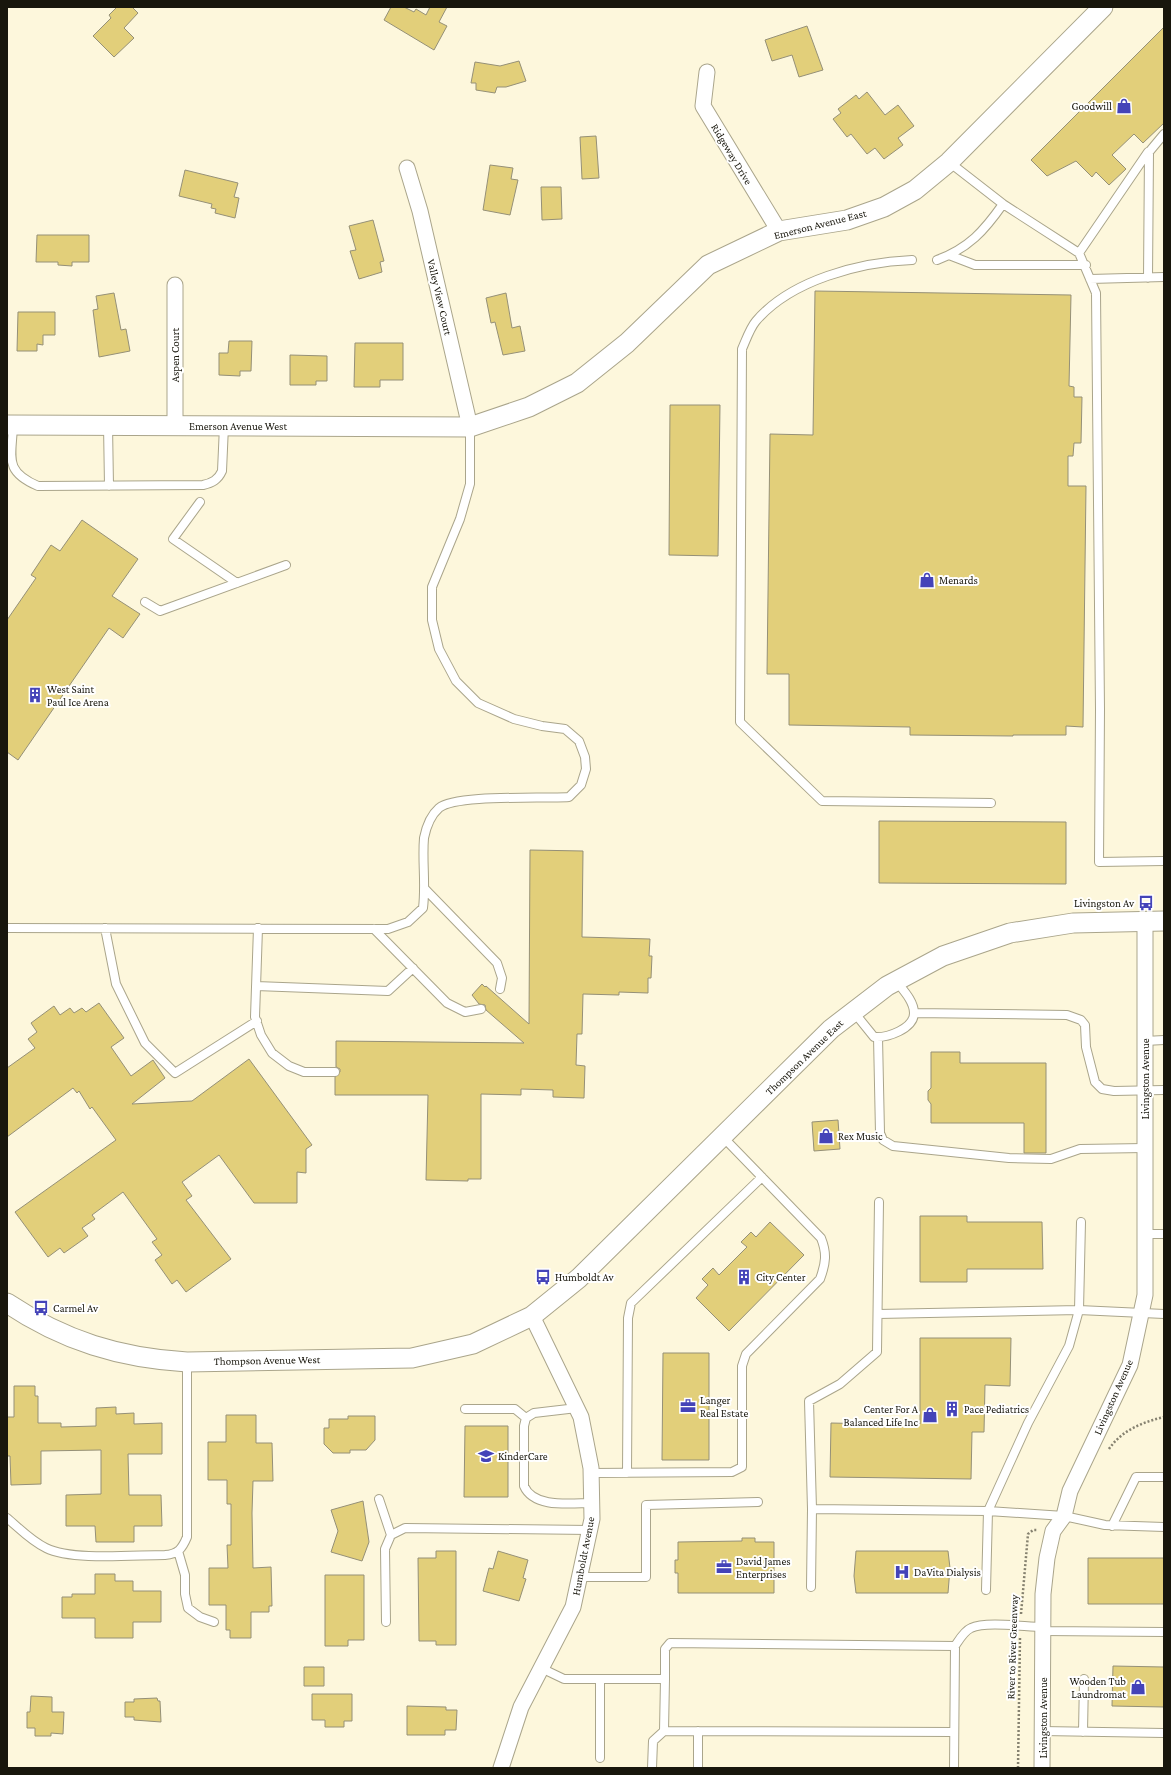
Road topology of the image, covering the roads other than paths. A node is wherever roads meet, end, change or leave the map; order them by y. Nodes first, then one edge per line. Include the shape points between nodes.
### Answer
1 (1103, 7) edge
2 (707, 72) dead end
3 (1164, 134) edge
4 (1149, 152) junction
5 (949, 162) junction
6 (407, 168) dead end
7 (1003, 204) junction
8 (779, 231) junction
9 (1079, 253) junction
10 (948, 255) junction
11 (912, 260) dead end
12 (937, 260) dead end
13 (1086, 265) junction
14 (1164, 277) edge
15 (1148, 278) junction
16 (1090, 279) junction
17 (175, 285) dead end
18 (10, 425) edge
19 (108, 426) junction
20 (175, 426) junction
21 (224, 426) junction
22 (470, 428) junction
23 (109, 486) junction
24 (200, 502) dead end
25 (286, 565) dead end
26 (238, 583) junction
27 (145, 602) dead end
28 (991, 803) dead end
29 (1164, 861) edge
30 (425, 889) junction
31 (1145, 921) junction
32 (1164, 921) edge
33 (7, 928) edge
34 (105, 928) junction
35 (258, 928) junction
36 (374, 929) junction
37 (413, 968) junction
38 (896, 981) junction
39 (256, 986) junction
40 (500, 989) dead end
41 (481, 1010) dead end
42 (853, 1012) junction
43 (914, 1014) junction
44 (256, 1021) junction
45 (878, 1037) junction
46 (1164, 1040) edge
47 (1145, 1041) junction
48 (335, 1072) dead end
49 (1145, 1090) junction
50 (1164, 1090) edge
51 (722, 1136) junction
52 (1145, 1148) junction
53 (762, 1177) junction
54 (879, 1202) dead end
55 (1081, 1222) dead end
56 (1145, 1234) junction
57 (1164, 1234) edge
58 (7, 1303) edge
59 (1079, 1310) junction
60 (878, 1314) junction
61 (1142, 1314) junction
62 (1164, 1314) edge
63 (532, 1316) junction
64 (187, 1362) junction
65 (577, 1408) junction
66 (465, 1409) dead end
67 (526, 1418) junction
68 (591, 1473) junction
69 (627, 1473) junction
70 (1164, 1478) edge
71 (379, 1499) dead end
72 (758, 1502) dead end
73 (592, 1503) junction
74 (812, 1509) junction
75 (988, 1511) junction
76 (1064, 1516) junction
77 (7, 1518) edge
78 (1112, 1526) junction
79 (1164, 1527) edge
80 (590, 1530) junction
81 (391, 1535) junction
82 (178, 1551) junction
83 (580, 1577) junction
84 (811, 1587) dead end
85 (986, 1590) dead end
86 (214, 1622) dead end
87 (386, 1622) dead end
88 (1043, 1629) junction
89 (1164, 1632) edge
90 (955, 1646) junction
91 (541, 1668) junction
92 (600, 1679) junction
93 (665, 1679) junction
94 (1084, 1679) dead end
95 (664, 1731) junction
96 (698, 1731) junction
97 (1042, 1731) junction
98 (954, 1732) junction
99 (1083, 1732) junction
100 (1164, 1732) edge
101 (600, 1758) dead end
102 (501, 1768) edge
103 (652, 1768) edge
104 (698, 1768) edge
105 (954, 1768) edge
106 (1042, 1768) edge

1 - 5 street, Emerson Avenue East
2 - 8 street, Ridgeway Drive via 703,106
3 - 4 lane
4 - 9 lane
4 - 15 lane
5 - 7 lane
5 - 8 street, Emerson Avenue East via 915,190 884,207 847,220
6 - 22 street, Valley View Court via 420,211
7 - 9 lane
7 - 10 lane via 986,229 968,244
8 - 22 street, Emerson Avenue East via 708,265 627,343 577,383 529,407
9 - 13 lane
10 - 12 lane
10 - 13 lane via 975,265
11 - 28 lane via 888,261 812,281 780,300 755,321 742,348 740,722 822,801
13 - 16 lane
14 - 15 lane
15 - 16 lane
16 - 29 lane via 1096,294 1099,862
17 - 20 street, Aspen Court
18 - 19 street, Emerson Avenue West
18 - 23 lane via 14,471 23,479 38,486
19 - 20 street, Emerson Avenue West
19 - 23 lane
20 - 21 street, Emerson Avenue West
21 - 22 street, Emerson Avenue West
21 - 23 lane via 222,471 214,482 203,485
22 - 30 lane via 470,484 460,519 432,586 432,620 439,650 456,681 478,703 514,719 565,729 579,741 586,757 586,770 581,785 569,797 455,801 439,807 430,820 424,837
24 - 26 lane via 173,539
25 - 26 lane
26 - 27 lane via 160,611
30 - 36 lane via 423,908 408,922 388,929
30 - 40 lane via 497,963 502,978
31 - 32 street, Thompson Avenue East
31 - 38 street, Thompson Avenue East via 1073,923 1010,933 943,956
31 - 47 street, Livingston Avenue
33 - 34 lane
34 - 35 lane
34 - 44 lane via 116,984 145,1043 175,1073
35 - 36 lane
35 - 39 lane
36 - 37 lane
37 - 39 lane via 388,991
37 - 41 lane via 446,1003 465,1012
38 - 42 street, Thompson Avenue East
38 - 43 lane via 910,999
39 - 44 lane
42 - 45 lane via 874,1037
42 - 51 street, Thompson Avenue East via 831,1029
43 - 45 lane via 912,1020 892,1035
43 - 49 lane via 1067,1015 1081,1020 1085,1026 1086,1047 1095,1082 1102,1089
44 - 48 lane via 272,1053 289,1066 304,1072
45 - 52 lane via 880,1134 893,1146 1009,1158 1051,1159 1080,1149
46 - 47 lane
47 - 49 street, Livingston Avenue
49 - 50 lane
49 - 52 street, Livingston Avenue
51 - 53 lane
51 - 63 street, Thompson Avenue East via 579,1278
52 - 56 street, Livingston Avenue
53 - 69 lane via 632,1303 628,1318
53 - 69 lane via 821,1238 826,1250 826,1264 820,1279 746,1354 742,1366 742,1467 732,1472
54 - 60 lane
55 - 59 lane
56 - 57 lane
56 - 61 street, Livingston Avenue via 1145,1294
58 - 64 street, Thompson Avenue West via 28,1317 83,1344 156,1360
59 - 60 lane
59 - 61 lane
59 - 75 lane via 1069,1346 1028,1422
60 - 74 lane via 877,1352 840,1384 809,1401
61 - 62 lane
61 - 76 street, Livingston Avenue via 1130,1365 1070,1491
63 - 64 street, Thompson Avenue West via 473,1344 412,1358
63 - 65 street, Humboldt Avenue
64 - 82 lane via 187,1537 183,1548
65 - 67 lane via 534,1413
65 - 68 street, Humboldt Avenue via 581,1417
66 - 67 lane via 515,1409
67 - 73 lane via 524,1486 527,1492 545,1502
68 - 69 lane
68 - 73 street, Humboldt Avenue
70 - 78 lane via 1136,1477
71 - 81 lane
72 - 83 lane via 646,1505 646,1577
73 - 80 street, Humboldt Avenue
74 - 75 lane
74 - 84 lane
75 - 76 lane
75 - 85 lane
76 - 78 lane
76 - 88 street, Livingston Avenue via 1053,1531 1047,1558
77 - 82 lane via 36,1542 59,1553 164,1555
78 - 79 lane
80 - 81 lane via 405,1528
80 - 83 street, Humboldt Avenue
81 - 87 lane via 385,1549
82 - 86 lane via 185,1575 188,1608 200,1617
83 - 91 street, Humboldt Avenue via 573,1607
88 - 89 lane
88 - 90 lane via 986,1625 971,1628 962,1635
88 - 97 street, Livingston Avenue
90 - 93 lane via 670,1643 665,1649
90 - 98 lane
91 - 92 lane via 564,1679
91 - 102 street, Humboldt Avenue via 521,1707
92 - 93 lane
92 - 101 lane
93 - 95 lane
94 - 99 lane
95 - 96 lane
95 - 103 lane via 652,1741
96 - 98 lane
96 - 104 lane
97 - 99 lane
97 - 106 street, Livingston Avenue
98 - 105 lane
99 - 100 lane

